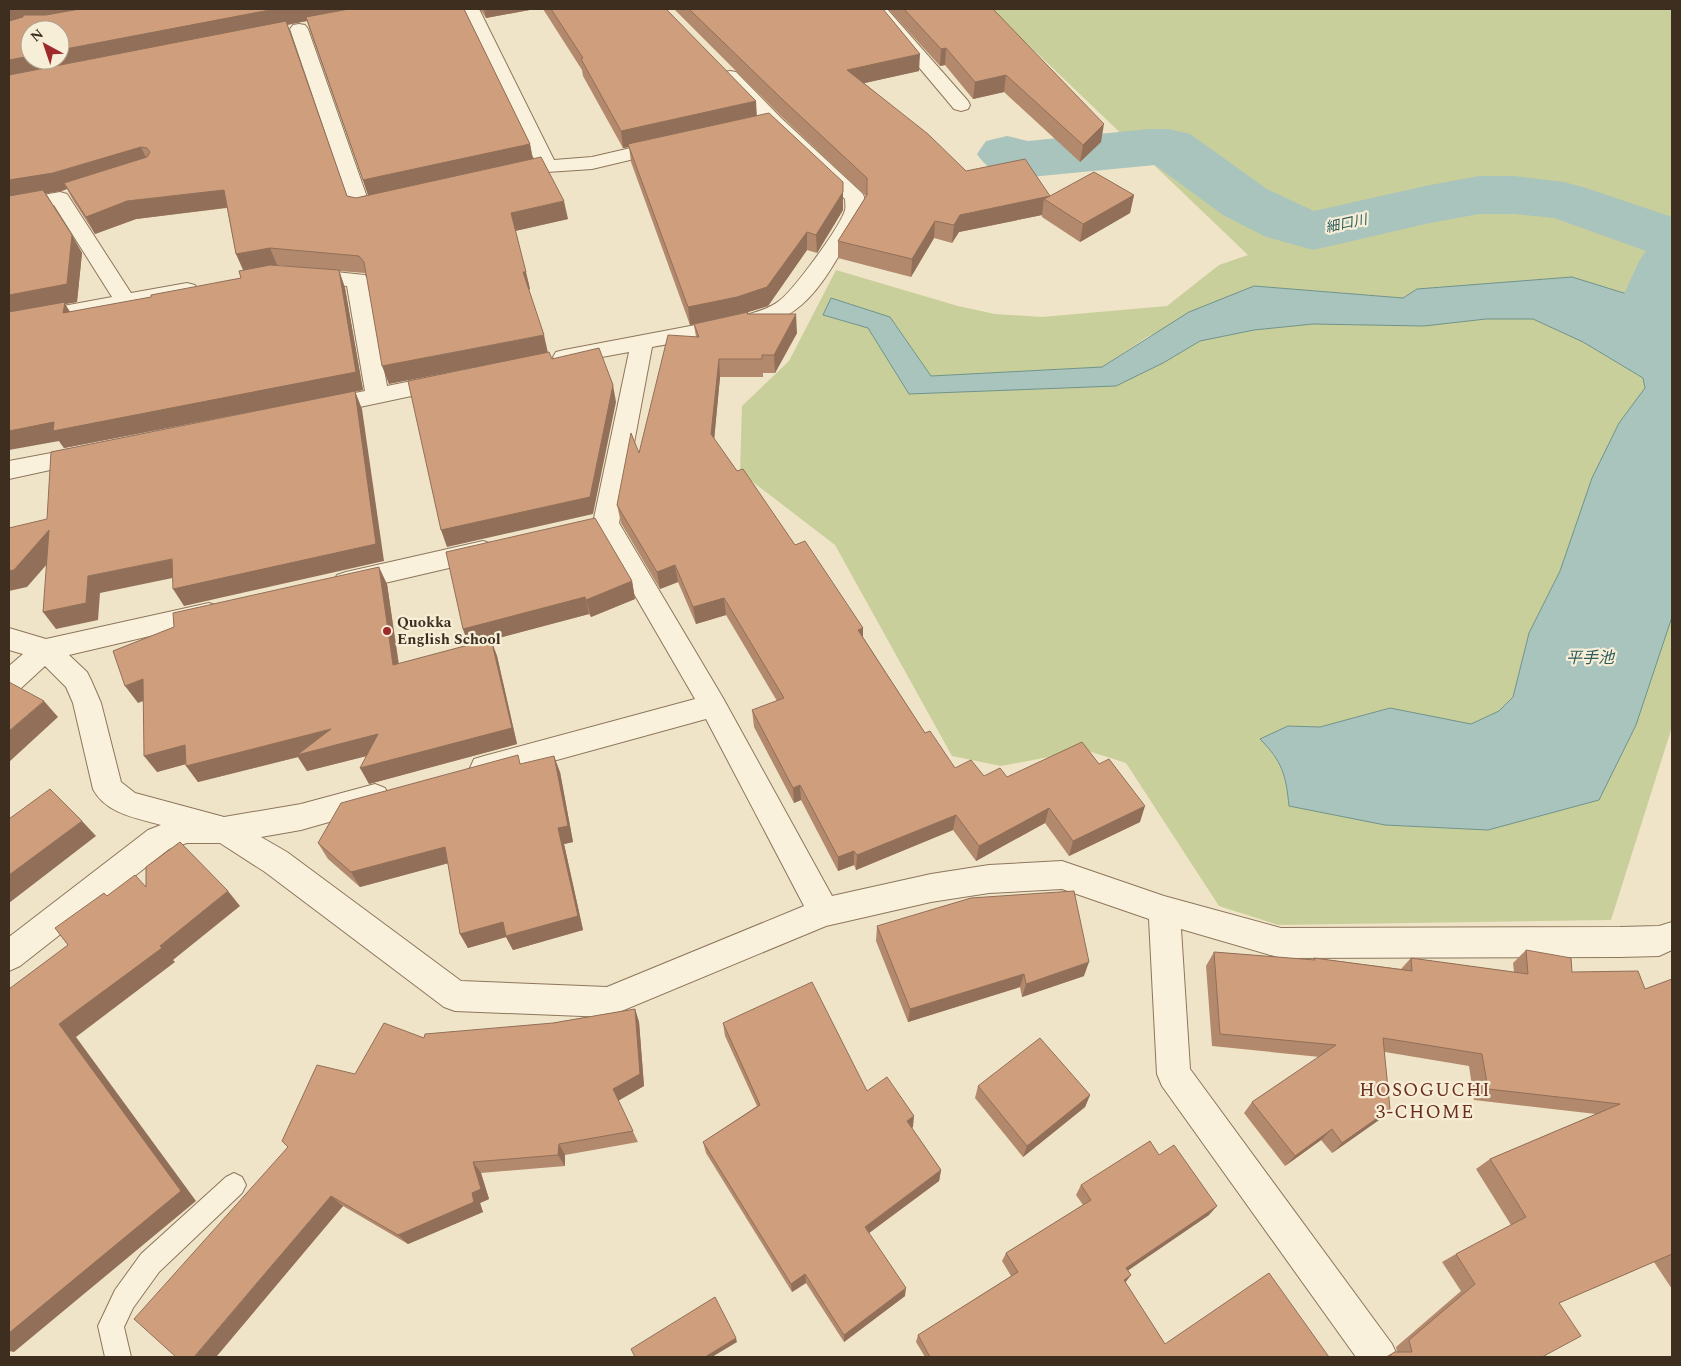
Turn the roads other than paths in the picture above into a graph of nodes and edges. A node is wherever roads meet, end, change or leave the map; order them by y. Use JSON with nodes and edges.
{"nodes":[{"id":1,"x":470,"y":9,"type":"edge"},
{"id":2,"x":878,"y":9,"type":"edge"},
{"id":3,"x":279,"y":33,"type":"edge"},
{"id":4,"x":719,"y":65,"type":"edge"},
{"id":5,"x":961,"y":105,"type":"dead end"},
{"id":6,"x":684,"y":141,"type":"edge"},
{"id":7,"x":547,"y":166,"type":"junction"},
{"id":8,"x":491,"y":179,"type":"edge"},
{"id":9,"x":408,"y":198,"type":"edge"},
{"id":10,"x":9,"y":207,"type":"edge"},
{"id":11,"x":286,"y":275,"type":"edge"},
{"id":12,"x":210,"y":286,"type":"edge"},
{"id":13,"x":125,"y":301,"type":"junction"},
{"id":14,"x":9,"y":324,"type":"edge"},
{"id":15,"x":642,"y":341,"type":"junction"},
{"id":16,"x":548,"y":361,"type":"edge"},
{"id":17,"x":462,"y":378,"type":"edge"},
{"id":18,"x":377,"y":396,"type":"junction"},
{"id":19,"x":299,"y":412,"type":"edge"},
{"id":20,"x":106,"y":450,"type":"edge"},
{"id":21,"x":9,"y":470,"type":"edge"},
{"id":22,"x":509,"y":545,"type":"edge"},
{"id":23,"x":326,"y":587,"type":"edge"},
{"id":24,"x":229,"y":608,"type":"edge"},
{"id":25,"x":9,"y":639,"type":"edge"},
{"id":26,"x":46,"y":650,"type":"junction"},
{"id":27,"x":9,"y":682,"type":"edge"},
{"id":28,"x":713,"y":706,"type":"junction"},
{"id":29,"x":464,"y":773,"type":"edge"},
{"id":30,"x":397,"y":791,"type":"edge"},
{"id":31,"x":224,"y":830,"type":"junction"},
{"id":32,"x":1164,"y":910,"type":"junction"},
{"id":33,"x":824,"y":912,"type":"junction"},
{"id":34,"x":1672,"y":936,"type":"edge"},
{"id":35,"x":9,"y":956,"type":"edge"},
{"id":36,"x":234,"y":1185,"type":"dead end"},
{"id":37,"x":118,"y":1357,"type":"edge"},
{"id":38,"x":1379,"y":1357,"type":"edge"}],
"edges":[{"from":1,"to":7,"type":"street"},
{"from":2,"to":5,"type":"street"},
{"from":3,"to":9,"type":"street"},
{"from":4,"to":15,"type":"street"},
{"from":6,"to":7,"type":"street"},
{"from":7,"to":8,"type":"street"},
{"from":10,"to":13,"type":"street"},
{"from":11,"to":18,"type":"street"},
{"from":12,"to":13,"type":"street"},
{"from":13,"to":14,"type":"street"},
{"from":15,"to":16,"type":"street"},
{"from":15,"to":28,"type":"street"},
{"from":17,"to":18,"type":"street"},
{"from":18,"to":19,"type":"street"},
{"from":20,"to":21,"type":"street"},
{"from":22,"to":23,"type":"street"},
{"from":24,"to":26,"type":"street"},
{"from":25,"to":26,"type":"street"},
{"from":26,"to":27,"type":"street"},
{"from":26,"to":31,"type":"street"},
{"from":28,"to":29,"type":"street"},
{"from":28,"to":33,"type":"street"},
{"from":30,"to":31,"type":"street"},
{"from":31,"to":33,"type":"street"},
{"from":31,"to":35,"type":"street"},
{"from":32,"to":33,"type":"street"},
{"from":32,"to":34,"type":"street"},
{"from":32,"to":38,"type":"street"},
{"from":36,"to":37,"type":"lane"}]}
